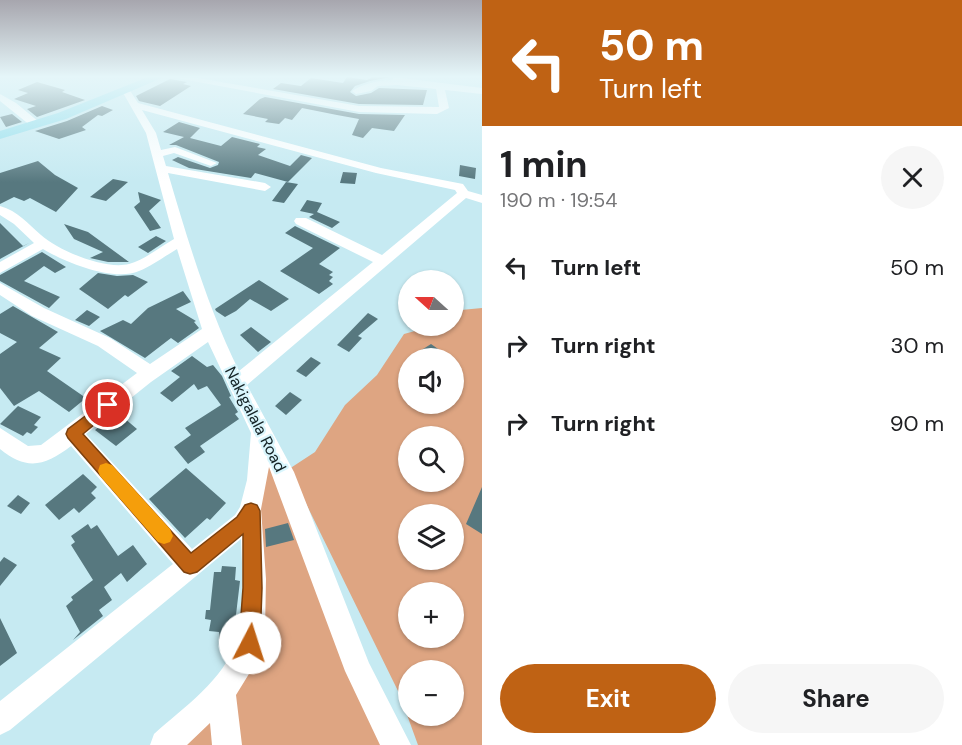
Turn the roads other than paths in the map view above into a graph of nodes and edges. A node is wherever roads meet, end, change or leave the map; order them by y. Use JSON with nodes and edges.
{"nodes":[{"id":1,"x":21,"y":112,"type":"edge"},
{"id":2,"x":79,"y":112,"type":"edge"},
{"id":3,"x":138,"y":112,"type":"edge"},
{"id":4,"x":176,"y":112,"type":"edge"},
{"id":5,"x":35,"y":124,"type":"junction"},
{"id":6,"x":0,"y":135,"type":"edge"},
{"id":7,"x":160,"y":161,"type":"junction"},
{"id":8,"x":211,"y":163,"type":"dead end"},
{"id":9,"x":264,"y":187,"type":"dead end"},
{"id":10,"x":464,"y":194,"type":"junction"},
{"id":11,"x":482,"y":199,"type":"edge"},
{"id":12,"x":0,"y":210,"type":"edge"},
{"id":13,"x":301,"y":221,"type":"dead end"},
{"id":14,"x":181,"y":241,"type":"junction"},
{"id":15,"x":43,"y":244,"type":"junction"},
{"id":16,"x":383,"y":261,"type":"junction"},
{"id":17,"x":0,"y":268,"type":"edge"},
{"id":18,"x":0,"y":288,"type":"edge"},
{"id":19,"x":211,"y":331,"type":"junction"},
{"id":20,"x":150,"y":373,"type":"junction"},
{"id":21,"x":237,"y":382,"type":"junction"},
{"id":22,"x":73,"y":434,"type":"junction"},
{"id":23,"x":261,"y":434,"type":"junction"},
{"id":24,"x":0,"y":437,"type":"edge"},
{"id":25,"x":251,"y":511,"type":"junction"},
{"id":26,"x":190,"y":565,"type":"junction"},
{"id":27,"x":221,"y":691,"type":"junction"},
{"id":28,"x":0,"y":720,"type":"edge"},
{"id":29,"x":165,"y":745,"type":"edge"},
{"id":30,"x":226,"y":745,"type":"edge"},
{"id":31,"x":396,"y":745,"type":"edge"}],
"edges":[{"from":1,"to":5,"type":"street"},
{"from":2,"to":5,"type":"main road"},
{"from":3,"to":7,"type":"street","name":"Nakigalala Road"},
{"from":4,"to":10,"type":"street"},
{"from":5,"to":6,"type":"main road"},
{"from":7,"to":8,"type":"street"},
{"from":7,"to":9,"type":"street"},
{"from":7,"to":14,"type":"street","name":"Nakigalala Road"},
{"from":10,"to":11,"type":"street"},
{"from":10,"to":16,"type":"street"},
{"from":12,"to":15,"type":"street"},
{"from":13,"to":16,"type":"street"},
{"from":14,"to":15,"type":"street"},
{"from":14,"to":19,"type":"street","name":"Nakigalala Road"},
{"from":15,"to":17,"type":"street"},
{"from":16,"to":21,"type":"street"},
{"from":18,"to":20,"type":"street"},
{"from":19,"to":20,"type":"street"},
{"from":19,"to":21,"type":"street","name":"Nakigalala Road"},
{"from":20,"to":22,"type":"street"},
{"from":21,"to":23,"type":"street","name":"Nakigalala Road"},
{"from":22,"to":24,"type":"street"},
{"from":22,"to":26,"type":"street"},
{"from":23,"to":25,"type":"street"},
{"from":23,"to":31,"type":"street","name":"Nakigalala Road"},
{"from":25,"to":26,"type":"street"},
{"from":25,"to":27,"type":"street"},
{"from":26,"to":28,"type":"street"},
{"from":27,"to":29,"type":"street"},
{"from":27,"to":30,"type":"street"}]}
